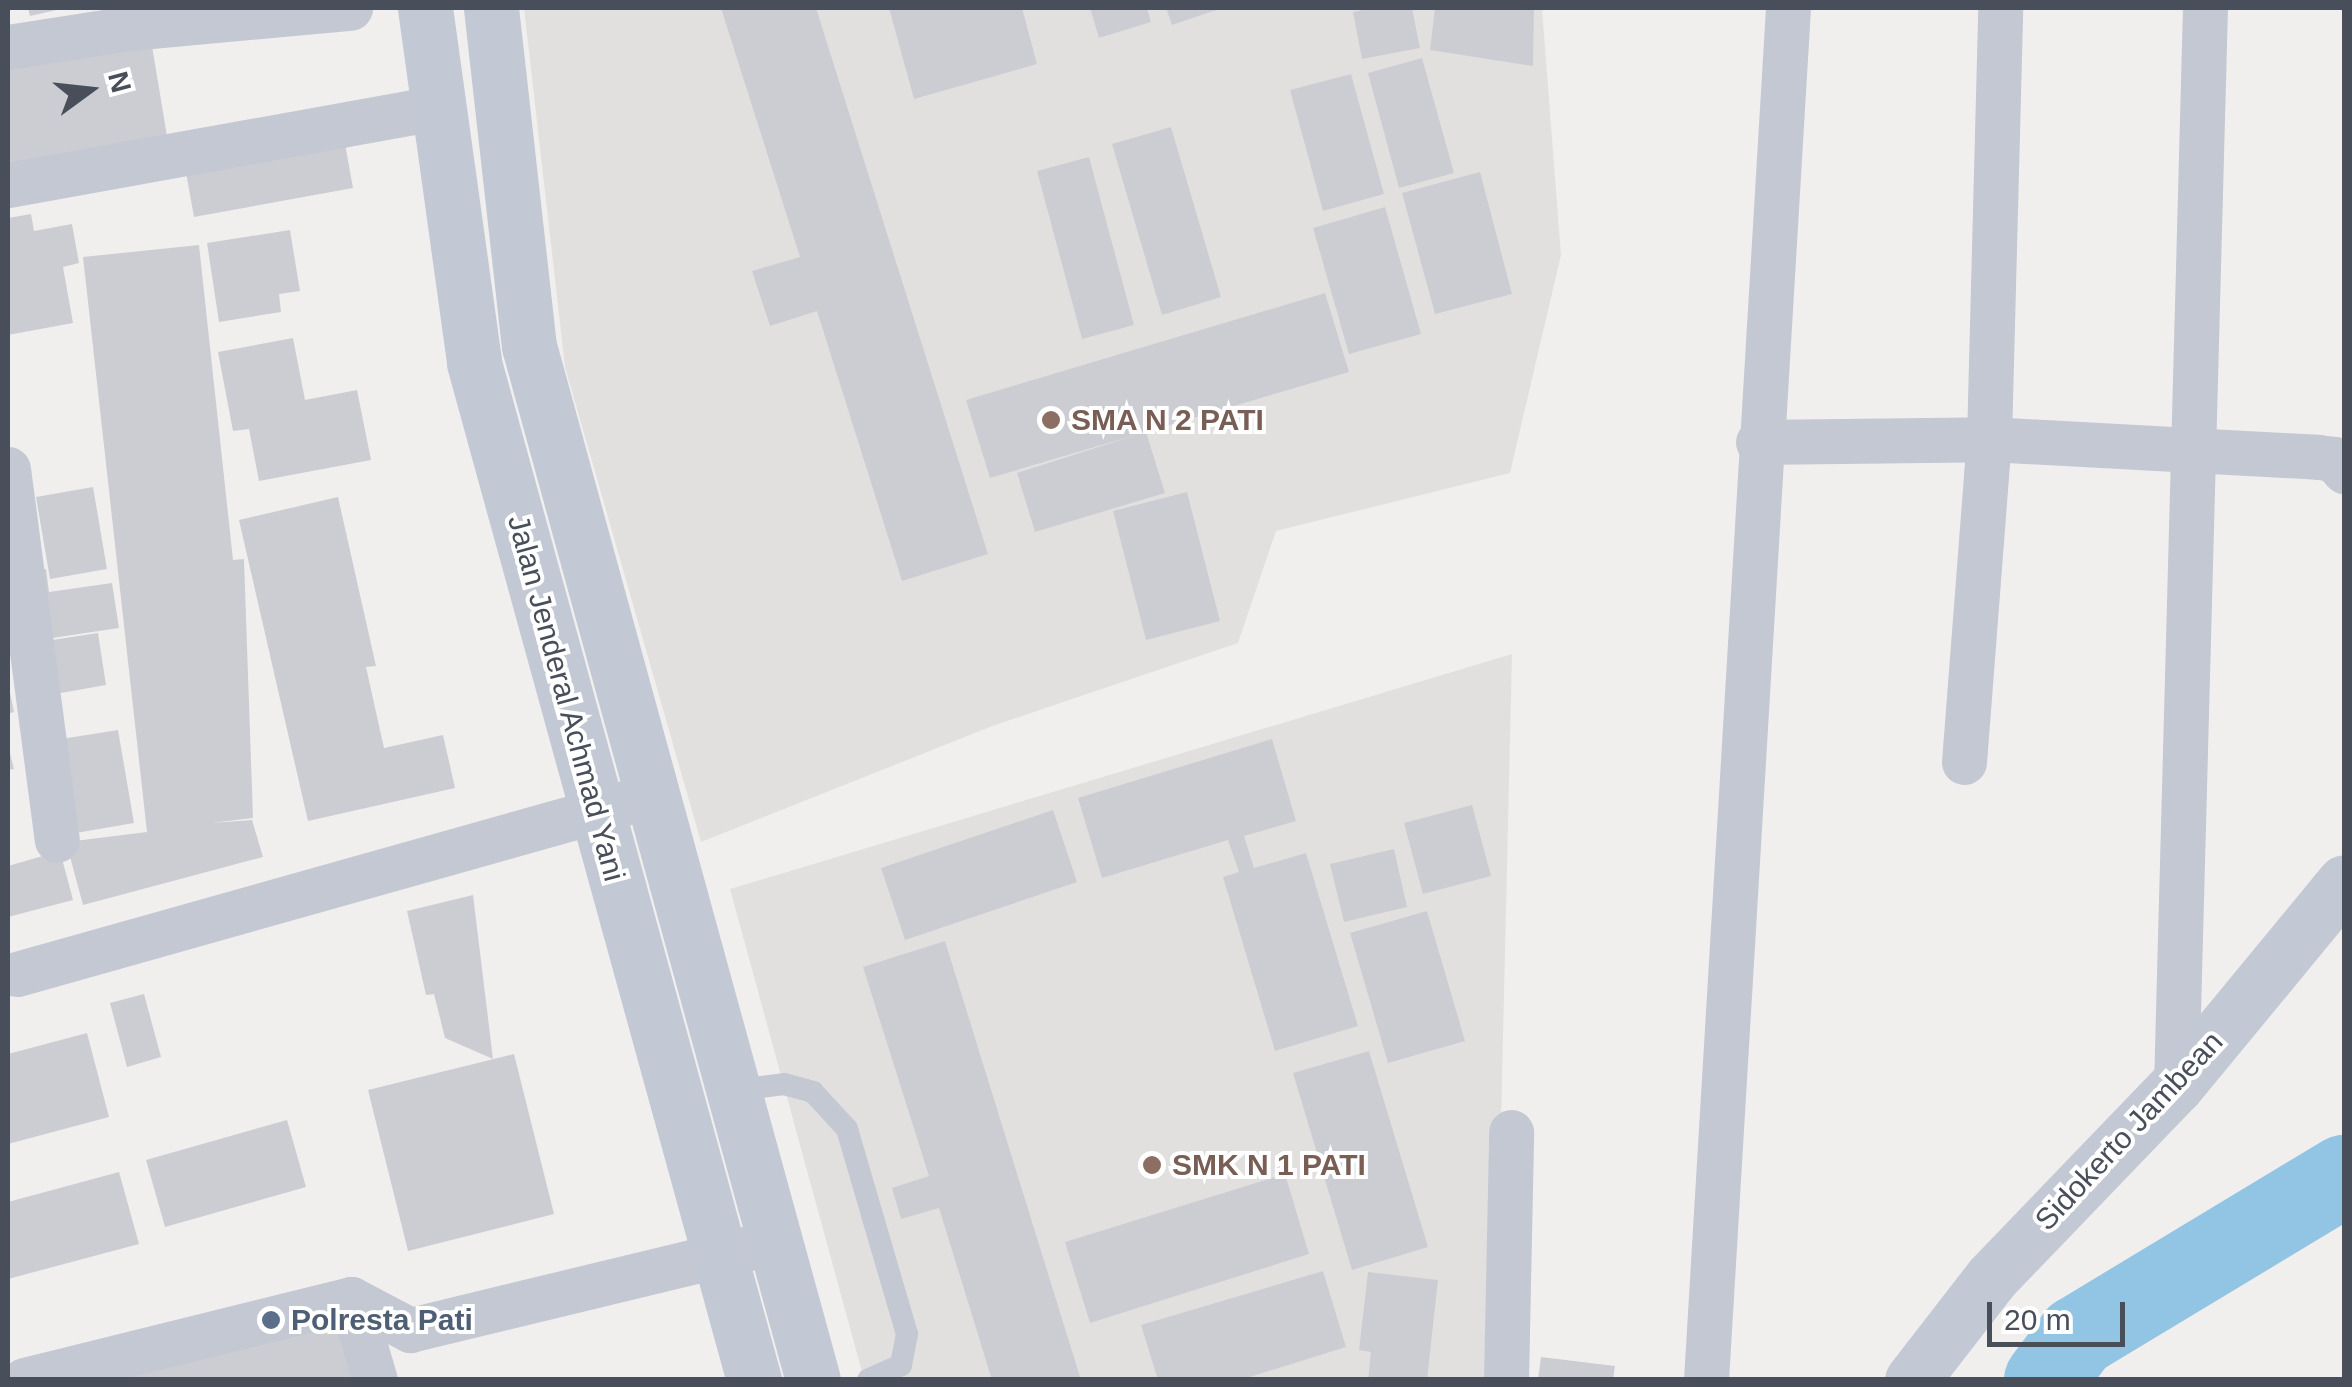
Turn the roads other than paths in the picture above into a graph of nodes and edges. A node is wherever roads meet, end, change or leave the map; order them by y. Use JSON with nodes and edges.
{"nodes":[{"id":1,"x":350,"y":8,"type":"edge"},
{"id":2,"x":425,"y":8,"type":"edge"},
{"id":3,"x":492,"y":8,"type":"edge"},
{"id":4,"x":1788,"y":8,"type":"edge"},
{"id":5,"x":2000,"y":8,"type":"edge"},
{"id":6,"x":2204,"y":8,"type":"edge"},
{"id":7,"x":128,"y":18,"type":"edge"},
{"id":8,"x":8,"y":48,"type":"edge"},
{"id":9,"x":436,"y":108,"type":"junction"},
{"id":10,"x":8,"y":185,"type":"edge"},
{"id":11,"x":529,"y":346,"type":"junction"},
{"id":12,"x":474,"y":363,"type":"junction"},
{"id":13,"x":1989,"y":439,"type":"junction"},
{"id":14,"x":1758,"y":442,"type":"junction"},
{"id":15,"x":2190,"y":450,"type":"junction"},
{"id":16,"x":8,"y":469,"type":"edge"},
{"id":17,"x":2344,"y":471,"type":"edge"},
{"id":18,"x":1964,"y":762,"type":"dead end"},
{"id":19,"x":653,"y":795,"type":"junction"},
{"id":20,"x":596,"y":809,"type":"junction"},
{"id":21,"x":57,"y":840,"type":"dead end"},
{"id":22,"x":2344,"y":882,"type":"edge"},
{"id":23,"x":17,"y":974,"type":"dead end"},
{"id":24,"x":2176,"y":1086,"type":"junction"},
{"id":25,"x":732,"y":1091,"type":"junction"},
{"id":26,"x":1511,"y":1132,"type":"dead end"},
{"id":27,"x":775,"y":1242,"type":"junction"},
{"id":28,"x":720,"y":1255,"type":"junction"},
{"id":29,"x":351,"y":1299,"type":"junction"},
{"id":30,"x":24,"y":1380,"type":"edge"},
{"id":31,"x":374,"y":1380,"type":"edge"},
{"id":32,"x":754,"y":1380,"type":"edge"},
{"id":33,"x":813,"y":1380,"type":"edge"},
{"id":34,"x":868,"y":1380,"type":"edge"},
{"id":35,"x":1506,"y":1380,"type":"edge"},
{"id":36,"x":1706,"y":1380,"type":"edge"},
{"id":37,"x":1912,"y":1380,"type":"edge"}],
"edges":[{"from":1,"to":7,"type":"street"},
{"from":2,"to":9,"type":"main road","name":"Jalan Jenderal Achmad Yani"},
{"from":3,"to":11,"type":"main road","name":"Jalan Jenderal Achmad Yani"},
{"from":4,"to":14,"type":"street"},
{"from":5,"to":13,"type":"street"},
{"from":6,"to":15,"type":"street"},
{"from":7,"to":8,"type":"street"},
{"from":9,"to":10,"type":"street"},
{"from":9,"to":12,"type":"main road","name":"Jalan Jenderal Achmad Yani"},
{"from":11,"to":12,"type":"main road"},
{"from":11,"to":19,"type":"main road","name":"Jalan Jenderal Achmad Yani"},
{"from":12,"to":20,"type":"main road","name":"Jalan Jenderal Achmad Yani"},
{"from":13,"to":14,"type":"street"},
{"from":13,"to":15,"type":"street"},
{"from":13,"to":18,"type":"street"},
{"from":14,"to":36,"type":"street"},
{"from":15,"to":17,"type":"street"},
{"from":15,"to":24,"type":"street"},
{"from":16,"to":21,"type":"street"},
{"from":19,"to":20,"type":"street"},
{"from":19,"to":25,"type":"main road","name":"Jalan Jenderal Achmad Yani"},
{"from":20,"to":23,"type":"street"},
{"from":20,"to":28,"type":"main road","name":"Jalan Jenderal Achmad Yani"},
{"from":22,"to":24,"type":"main road","name":"Sidokerto Jambean"},
{"from":24,"to":37,"type":"main road","name":"Sidokerto Jambean"},
{"from":25,"to":27,"type":"main road","name":"Jalan Jenderal Achmad Yani"},
{"from":25,"to":34,"type":"lane"},
{"from":26,"to":35,"type":"street"},
{"from":27,"to":28,"type":"street"},
{"from":27,"to":33,"type":"main road","name":"Jalan Jenderal Achmad Yani"},
{"from":28,"to":29,"type":"street"},
{"from":28,"to":32,"type":"main road","name":"Jalan Jenderal Achmad Yani"},
{"from":29,"to":30,"type":"street"},
{"from":29,"to":31,"type":"street"}]}
